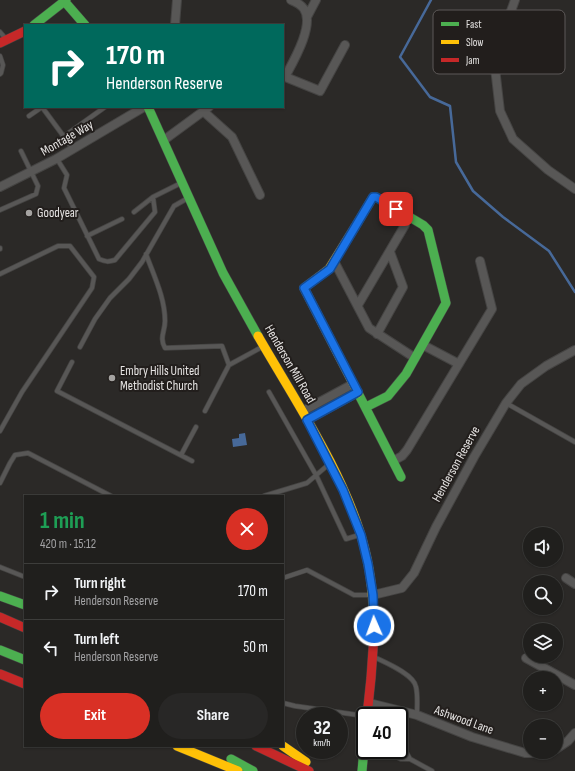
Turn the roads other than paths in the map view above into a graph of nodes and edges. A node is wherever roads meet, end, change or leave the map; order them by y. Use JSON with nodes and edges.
{"nodes":[{"id":1,"x":177,"y":0,"type":"edge"},
{"id":2,"x":291,"y":0,"type":"edge"},
{"id":3,"x":316,"y":0,"type":"edge"},
{"id":4,"x":515,"y":0,"type":"edge"},
{"id":5,"x":66,"y":1,"type":"edge"},
{"id":6,"x":511,"y":10,"type":"edge"},
{"id":7,"x":306,"y":17,"type":"junction"},
{"id":8,"x":35,"y":24,"type":"edge"},
{"id":9,"x":84,"y":24,"type":"edge"},
{"id":10,"x":175,"y":24,"type":"edge"},
{"id":11,"x":0,"y":32,"type":"edge"},
{"id":12,"x":24,"y":32,"type":"edge"},
{"id":13,"x":4,"y":42,"type":"edge"},
{"id":14,"x":345,"y":45,"type":"dead end"},
{"id":15,"x":0,"y":56,"type":"edge"},
{"id":16,"x":0,"y":74,"type":"edge"},
{"id":17,"x":496,"y":74,"type":"edge"},
{"id":18,"x":284,"y":76,"type":"edge"},
{"id":19,"x":41,"y":108,"type":"edge"},
{"id":20,"x":43,"y":108,"type":"edge"},
{"id":21,"x":104,"y":108,"type":"edge"},
{"id":22,"x":142,"y":108,"type":"edge"},
{"id":23,"x":148,"y":108,"type":"edge"},
{"id":24,"x":206,"y":109,"type":"edge"},
{"id":25,"x":29,"y":116,"type":"dead end"},
{"id":26,"x":64,"y":137,"type":"junction"},
{"id":27,"x":164,"y":140,"type":"junction"},
{"id":28,"x":73,"y":149,"type":"junction"},
{"id":29,"x":21,"y":151,"type":"dead end"},
{"id":30,"x":56,"y":159,"type":"junction"},
{"id":31,"x":32,"y":171,"type":"junction"},
{"id":32,"x":182,"y":183,"type":"junction"},
{"id":33,"x":0,"y":187,"type":"edge"},
{"id":34,"x":575,"y":188,"type":"edge"},
{"id":35,"x":260,"y":196,"type":"dead end"},
{"id":36,"x":153,"y":197,"type":"junction"},
{"id":37,"x":188,"y":198,"type":"junction"},
{"id":38,"x":0,"y":210,"type":"edge"},
{"id":39,"x":134,"y":212,"type":"dead end"},
{"id":40,"x":122,"y":219,"type":"dead end"},
{"id":41,"x":405,"y":225,"type":"dead end"},
{"id":42,"x":87,"y":236,"type":"junction"},
{"id":43,"x":390,"y":252,"type":"junction"},
{"id":44,"x":146,"y":254,"type":"junction"},
{"id":45,"x":334,"y":261,"type":"junction"},
{"id":46,"x":480,"y":261,"type":"dead end"},
{"id":47,"x":0,"y":274,"type":"edge"},
{"id":48,"x":358,"y":305,"type":"junction"},
{"id":49,"x":377,"y":334,"type":"junction"},
{"id":50,"x":264,"y":345,"type":"junction"},
{"id":51,"x":423,"y":345,"type":"junction"},
{"id":52,"x":80,"y":347,"type":"dead end"},
{"id":53,"x":575,"y":350,"type":"edge"},
{"id":54,"x":415,"y":358,"type":"junction"},
{"id":55,"x":72,"y":362,"type":"dead end"},
{"id":56,"x":459,"y":364,"type":"junction"},
{"id":57,"x":229,"y":365,"type":"junction"},
{"id":58,"x":355,"y":388,"type":"junction"},
{"id":59,"x":269,"y":392,"type":"dead end"},
{"id":60,"x":324,"y":400,"type":"junction"},
{"id":61,"x":506,"y":403,"type":"junction"},
{"id":62,"x":366,"y":407,"type":"junction"},
{"id":63,"x":328,"y":409,"type":"junction"},
{"id":64,"x":205,"y":411,"type":"dead end"},
{"id":65,"x":303,"y":411,"type":"junction"},
{"id":66,"x":307,"y":420,"type":"junction"},
{"id":67,"x":196,"y":427,"type":"dead end"},
{"id":68,"x":0,"y":431,"type":"edge"},
{"id":69,"x":575,"y":442,"type":"edge"},
{"id":70,"x":181,"y":455,"type":"junction"},
{"id":71,"x":192,"y":461,"type":"dead end"},
{"id":72,"x":393,"y":461,"type":"junction"},
{"id":73,"x":330,"y":463,"type":"junction"},
{"id":74,"x":316,"y":475,"type":"junction"},
{"id":75,"x":401,"y":477,"type":"dead end"},
{"id":76,"x":0,"y":483,"type":"edge"},
{"id":77,"x":109,"y":495,"type":"edge"},
{"id":78,"x":267,"y":495,"type":"edge"},
{"id":79,"x":361,"y":535,"type":"junction"},
{"id":80,"x":0,"y":567,"type":"edge"},
{"id":81,"x":24,"y":577,"type":"edge"},
{"id":82,"x":284,"y":578,"type":"edge"},
{"id":83,"x":566,"y":578,"type":"dead end"},
{"id":84,"x":575,"y":584,"type":"edge"},
{"id":85,"x":373,"y":595,"type":"junction"},
{"id":86,"x":0,"y":596,"type":"edge"},
{"id":87,"x":24,"y":605,"type":"edge"},
{"id":88,"x":0,"y":618,"type":"edge"},
{"id":89,"x":0,"y":626,"type":"edge"},
{"id":90,"x":24,"y":628,"type":"edge"},
{"id":91,"x":24,"y":636,"type":"edge"},
{"id":92,"x":0,"y":650,"type":"edge"},
{"id":93,"x":373,"y":656,"type":"junction"},
{"id":94,"x":24,"y":660,"type":"edge"},
{"id":95,"x":535,"y":663,"type":"edge"},
{"id":96,"x":0,"y":674,"type":"edge"},
{"id":97,"x":24,"y":684,"type":"edge"},
{"id":98,"x":575,"y":685,"type":"edge"},
{"id":99,"x":284,"y":703,"type":"edge"},
{"id":100,"x":369,"y":703,"type":"junction"},
{"id":101,"x":368,"y":707,"type":"edge"},
{"id":102,"x":356,"y":715,"type":"edge"},
{"id":103,"x":417,"y":715,"type":"junction"},
{"id":104,"x":575,"y":734,"type":"edge"},
{"id":105,"x":563,"y":745,"type":"edge"},
{"id":106,"x":179,"y":747,"type":"edge"},
{"id":107,"x":258,"y":747,"type":"edge"},
{"id":108,"x":284,"y":747,"type":"edge"},
{"id":109,"x":523,"y":752,"type":"edge"},
{"id":110,"x":219,"y":753,"type":"dead end"},
{"id":111,"x":408,"y":755,"type":"edge"},
{"id":112,"x":363,"y":759,"type":"edge"},
{"id":113,"x":410,"y":759,"type":"joint"},
{"id":114,"x":238,"y":771,"type":"edge"},
{"id":115,"x":253,"y":771,"type":"edge"},
{"id":116,"x":309,"y":771,"type":"edge"},
{"id":117,"x":318,"y":771,"type":"edge"},
{"id":118,"x":362,"y":771,"type":"edge"},
{"id":119,"x":432,"y":771,"type":"edge"}],
"edges":[{"from":1,"to":10,"type":"street"},
{"from":2,"to":7,"type":"street"},
{"from":3,"to":7,"type":"street"},
{"from":4,"to":6,"type":"street"},
{"from":5,"to":8,"type":"main road"},
{"from":5,"to":9,"type":"main road"},
{"from":7,"to":18,"type":"street"},
{"from":11,"to":13,"type":"lane"},
{"from":12,"to":13,"type":"main road"},
{"from":14,"to":18,"type":"street"},
{"from":15,"to":16,"type":"lane"},
{"from":17,"to":34,"type":"street"},
{"from":19,"to":25,"type":"lane"},
{"from":20,"to":26,"type":"lane"},
{"from":21,"to":26,"type":"lane"},
{"from":22,"to":28,"type":"street","name":"Montage Way"},
{"from":23,"to":27,"type":"main road","name":"Henderson Mill Road"},
{"from":24,"to":27,"type":"street"},
{"from":24,"to":35,"type":"street"},
{"from":26,"to":28,"type":"lane"},
{"from":27,"to":32,"type":"main road","name":"Henderson Mill Road"},
{"from":28,"to":30,"type":"street","name":"Montage Way"},
{"from":29,"to":31,"type":"lane"},
{"from":30,"to":31,"type":"street","name":"Montage Way"},
{"from":30,"to":42,"type":"lane"},
{"from":31,"to":33,"type":"street","name":"Montage Way"},
{"from":31,"to":38,"type":"lane"},
{"from":32,"to":36,"type":"lane"},
{"from":32,"to":37,"type":"main road","name":"Henderson Mill Road"},
{"from":36,"to":39,"type":"lane"},
{"from":36,"to":42,"type":"lane"},
{"from":37,"to":44,"type":"lane"},
{"from":37,"to":50,"type":"main road","name":"Henderson Mill Road"},
{"from":40,"to":42,"type":"lane"},
{"from":41,"to":43,"type":"street"},
{"from":43,"to":48,"type":"street"},
{"from":43,"to":49,"type":"street"},
{"from":44,"to":52,"type":"lane"},
{"from":44,"to":57,"type":"lane"},
{"from":45,"to":48,"type":"street"},
{"from":45,"to":51,"type":"main road"},
{"from":45,"to":58,"type":"main road"},
{"from":46,"to":56,"type":"street"},
{"from":47,"to":68,"type":"lane"},
{"from":48,"to":49,"type":"street"},
{"from":49,"to":54,"type":"street"},
{"from":50,"to":57,"type":"lane"},
{"from":50,"to":65,"type":"main road","name":"Henderson Mill Road"},
{"from":51,"to":54,"type":"main road"},
{"from":51,"to":56,"type":"street"},
{"from":53,"to":61,"type":"street","name":"Henderson Reserve"},
{"from":54,"to":62,"type":"main road"},
{"from":55,"to":70,"type":"lane"},
{"from":56,"to":72,"type":"street"},
{"from":57,"to":64,"type":"lane"},
{"from":58,"to":60,"type":"street"},
{"from":58,"to":62,"type":"main road"},
{"from":58,"to":63,"type":"street"},
{"from":59,"to":74,"type":"lane"},
{"from":60,"to":63,"type":"street"},
{"from":60,"to":65,"type":"street"},
{"from":61,"to":69,"type":"lane"},
{"from":61,"to":85,"type":"street","name":"Henderson Reserve"},
{"from":62,"to":72,"type":"main road"},
{"from":63,"to":66,"type":"street"},
{"from":65,"to":66,"type":"main road","name":"Henderson Mill Road"},
{"from":66,"to":73,"type":"main road","name":"Henderson Mill Road"},
{"from":67,"to":70,"type":"lane"},
{"from":70,"to":71,"type":"lane"},
{"from":72,"to":75,"type":"main road"},
{"from":73,"to":74,"type":"lane"},
{"from":73,"to":79,"type":"main road","name":"Henderson Mill Road"},
{"from":74,"to":78,"type":"lane"},
{"from":74,"to":79,"type":"lane"},
{"from":76,"to":77,"type":"lane"},
{"from":79,"to":85,"type":"main road","name":"Henderson Mill Road"},
{"from":80,"to":81,"type":"lane"},
{"from":82,"to":85,"type":"lane"},
{"from":83,"to":84,"type":"street"},
{"from":85,"to":93,"type":"main road","name":"Henderson Mill Road"},
{"from":86,"to":87,"type":"main road"},
{"from":88,"to":90,"type":"main road"},
{"from":89,"to":91,"type":"main road"},
{"from":92,"to":94,"type":"main road"},
{"from":93,"to":100,"type":"main road","name":"Henderson Mill Road"},
{"from":93,"to":103,"type":"lane"},
{"from":95,"to":98,"type":"street"},
{"from":96,"to":97,"type":"main road"},
{"from":99,"to":102,"type":"lane"},
{"from":100,"to":101,"type":"main road","name":"Henderson Mill Road"},
{"from":100,"to":103,"type":"street","name":"Ashwood Lane"},
{"from":103,"to":109,"type":"street","name":"Ashwood Lane"},
{"from":104,"to":105,"type":"street"},
{"from":106,"to":114,"type":"main road"},
{"from":107,"to":116,"type":"main road"},
{"from":108,"to":117,"type":"main road"},
{"from":110,"to":115,"type":"main road"},
{"from":111,"to":113,"type":"lane"},
{"from":112,"to":118,"type":"main road"},
{"from":113,"to":119,"type":"lane"}]}
